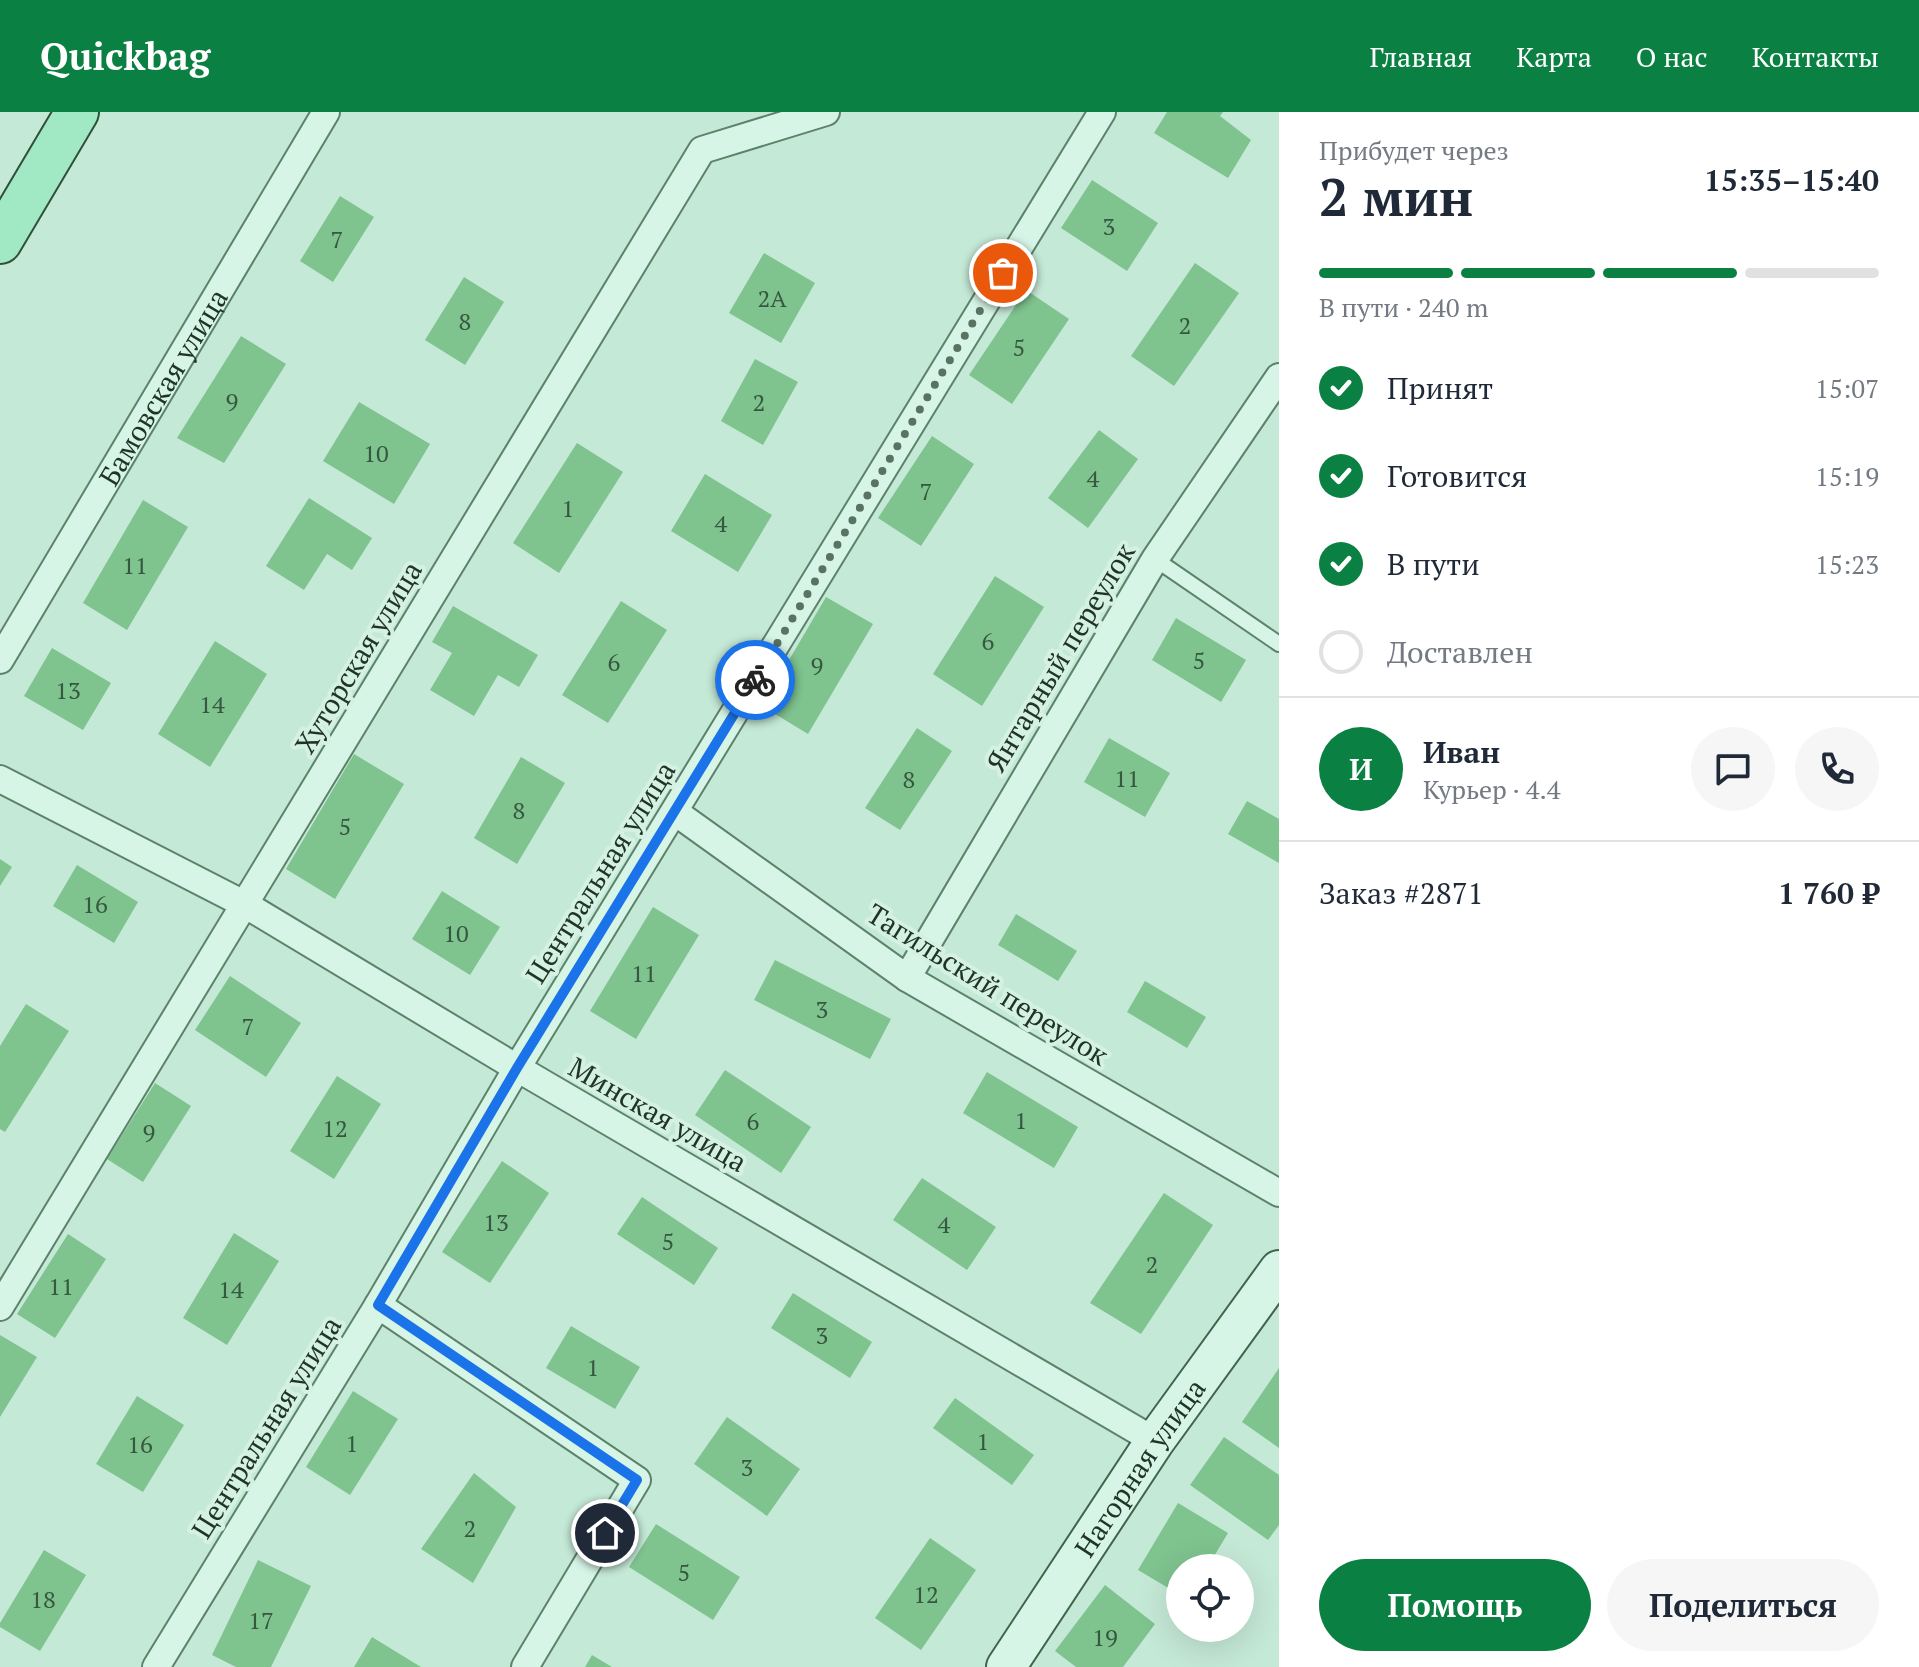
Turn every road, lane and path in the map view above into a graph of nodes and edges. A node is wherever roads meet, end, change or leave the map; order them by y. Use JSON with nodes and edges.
{"nodes":[{"id":1,"x":77,"y":112,"type":"edge"},
{"id":2,"x":326,"y":112,"type":"edge"},
{"id":3,"x":826,"y":112,"type":"edge"},
{"id":4,"x":1102,"y":112,"type":"edge"},
{"id":5,"x":0,"y":242,"type":"edge"},
{"id":6,"x":1279,"y":377,"type":"edge"},
{"id":7,"x":1155,"y":559,"type":"junction"},
{"id":8,"x":1279,"y":644,"type":"edge"},
{"id":9,"x":0,"y":660,"type":"edge"},
{"id":10,"x":0,"y":779,"type":"edge"},
{"id":11,"x":675,"y":812,"type":"junction"},
{"id":12,"x":246,"y":905,"type":"junction"},
{"id":13,"x":907,"y":978,"type":"junction"},
{"id":14,"x":517,"y":1068,"type":"junction"},
{"id":15,"x":1279,"y":1193,"type":"edge"},
{"id":16,"x":1279,"y":1270,"type":"edge"},
{"id":17,"x":378,"y":1305,"type":"junction"},
{"id":18,"x":0,"y":1307,"type":"edge"},
{"id":19,"x":1155,"y":1441,"type":"junction"},
{"id":20,"x":156,"y":1667,"type":"edge"},
{"id":21,"x":525,"y":1667,"type":"edge"},
{"id":22,"x":1006,"y":1667,"type":"edge"}],
"edges":[{"from":1,"to":5,"type":"main road"},
{"from":2,"to":9,"type":"street","name":"Бамовская улица"},
{"from":3,"to":12,"type":"street","name":"Хуторская улица"},
{"from":4,"to":11,"type":"street","name":"Центральная улица"},
{"from":6,"to":7,"type":"street","name":"Янтарный переулок"},
{"from":7,"to":8,"type":"lane"},
{"from":7,"to":13,"type":"street","name":"Янтарный переулок"},
{"from":10,"to":12,"type":"street","name":"Минская улица"},
{"from":11,"to":13,"type":"street","name":"Тагильский переулок"},
{"from":11,"to":14,"type":"street","name":"Центральная улица"},
{"from":12,"to":14,"type":"street","name":"Минская улица"},
{"from":12,"to":18,"type":"street","name":"Хуторская улица"},
{"from":13,"to":15,"type":"street","name":"Тагильский переулок"},
{"from":14,"to":17,"type":"street","name":"Центральная улица"},
{"from":14,"to":19,"type":"street","name":"Минская улица"},
{"from":16,"to":19,"type":"street","name":"Нагорная улица"},
{"from":17,"to":20,"type":"street","name":"Центральная улица"},
{"from":17,"to":21,"type":"street"},
{"from":19,"to":22,"type":"street","name":"Нагорная улица"}]}
